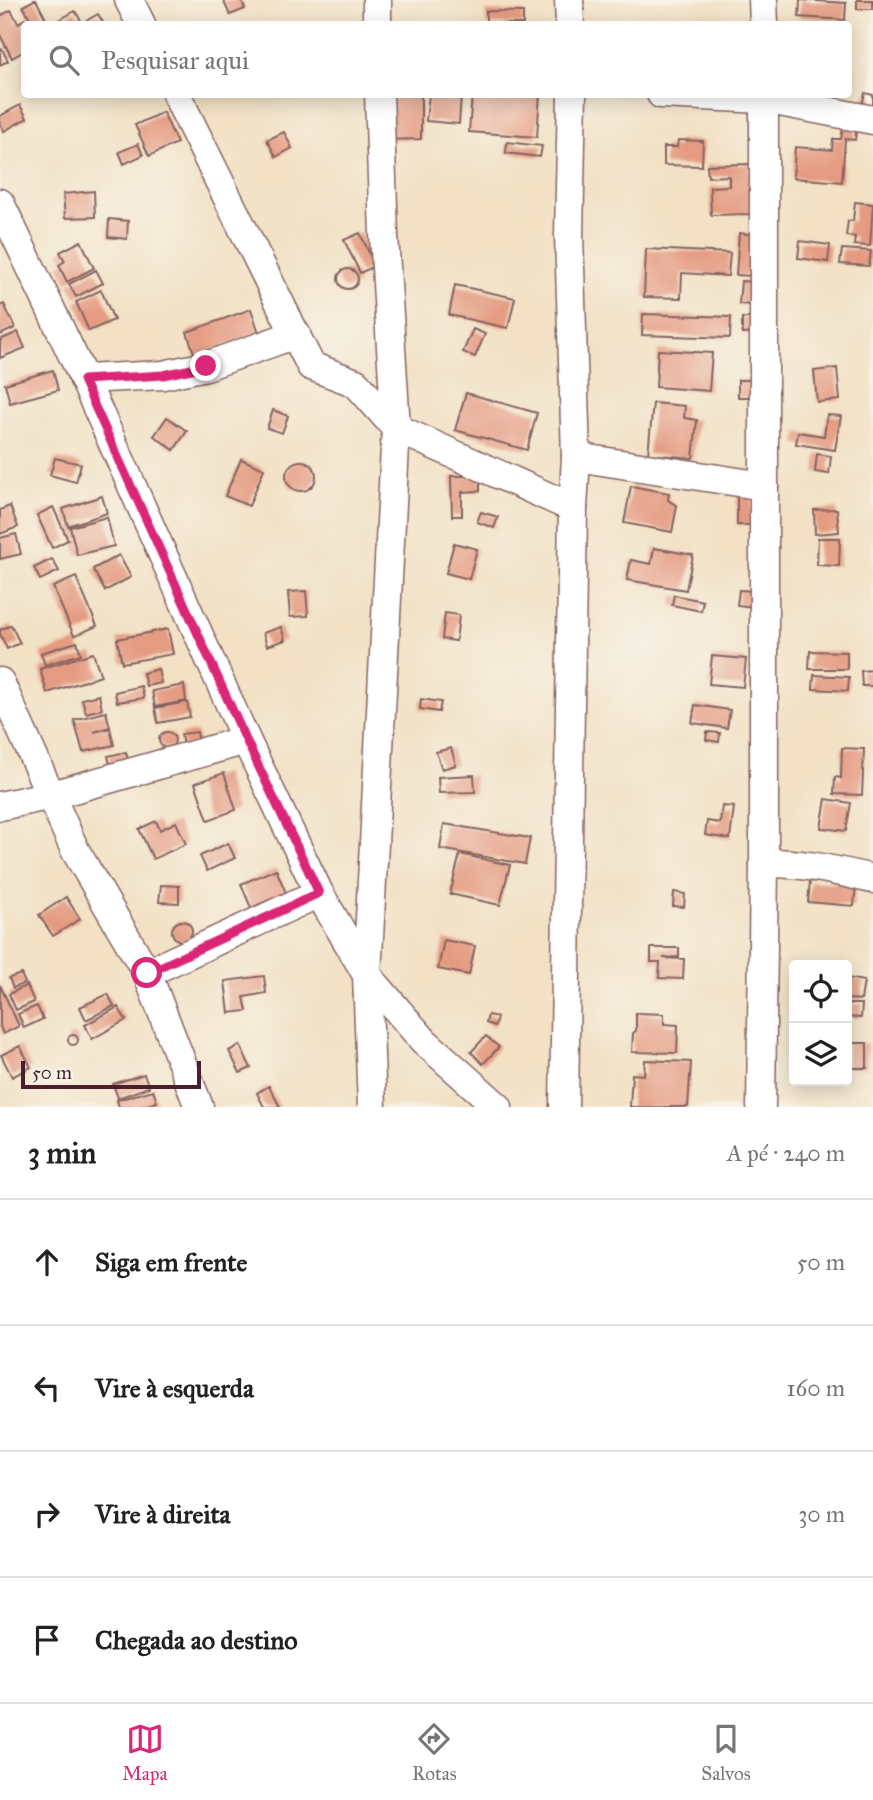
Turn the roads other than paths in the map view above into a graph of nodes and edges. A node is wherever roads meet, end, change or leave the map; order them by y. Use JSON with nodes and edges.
{"nodes":[{"id":1,"x":129,"y":0,"type":"edge"},
{"id":2,"x":377,"y":0,"type":"edge"},
{"id":3,"x":569,"y":0,"type":"edge"},
{"id":4,"x":763,"y":0,"type":"edge"},
{"id":5,"x":140,"y":21,"type":"edge"},
{"id":6,"x":377,"y":21,"type":"edge"},
{"id":7,"x":570,"y":21,"type":"edge"},
{"id":8,"x":764,"y":21,"type":"edge"},
{"id":9,"x":178,"y":98,"type":"edge"},
{"id":10,"x":379,"y":98,"type":"edge"},
{"id":11,"x":572,"y":98,"type":"edge"},
{"id":12,"x":764,"y":98,"type":"edge"},
{"id":13,"x":769,"y":98,"type":"edge"},
{"id":14,"x":873,"y":120,"type":"edge"},
{"id":15,"x":0,"y":203,"type":"edge"},
{"id":16,"x":296,"y":334,"type":"junction"},
{"id":17,"x":83,"y":380,"type":"junction"},
{"id":18,"x":396,"y":428,"type":"junction"},
{"id":19,"x":576,"y":457,"type":"junction"},
{"id":20,"x":764,"y":486,"type":"junction"},
{"id":21,"x":573,"y":508,"type":"junction"},
{"id":22,"x":0,"y":682,"type":"edge"},
{"id":23,"x":246,"y":740,"type":"junction"},
{"id":24,"x":52,"y":795,"type":"junction"},
{"id":25,"x":0,"y":806,"type":"edge"},
{"id":26,"x":764,"y":863,"type":"junction"},
{"id":27,"x":873,"y":879,"type":"edge"},
{"id":28,"x":319,"y":893,"type":"junction"},
{"id":29,"x":147,"y":973,"type":"junction"},
{"id":30,"x":368,"y":975,"type":"junction"},
{"id":31,"x":198,"y":1107,"type":"edge"},
{"id":32,"x":372,"y":1107,"type":"edge"},
{"id":33,"x":498,"y":1107,"type":"edge"},
{"id":34,"x":564,"y":1107,"type":"edge"},
{"id":35,"x":761,"y":1107,"type":"edge"}],
"edges":[{"from":1,"to":5,"type":"street"},
{"from":2,"to":6,"type":"street"},
{"from":3,"to":7,"type":"street"},
{"from":4,"to":8,"type":"street"},
{"from":9,"to":16,"type":"street"},
{"from":10,"to":18,"type":"street"},
{"from":11,"to":19,"type":"street"},
{"from":12,"to":20,"type":"street"},
{"from":13,"to":14,"type":"street"},
{"from":15,"to":17,"type":"street"},
{"from":16,"to":17,"type":"street"},
{"from":16,"to":18,"type":"street"},
{"from":17,"to":23,"type":"street"},
{"from":18,"to":21,"type":"street"},
{"from":18,"to":30,"type":"street"},
{"from":19,"to":20,"type":"street"},
{"from":19,"to":21,"type":"street"},
{"from":20,"to":26,"type":"street"},
{"from":21,"to":34,"type":"street"},
{"from":22,"to":24,"type":"street"},
{"from":23,"to":24,"type":"street"},
{"from":23,"to":28,"type":"street"},
{"from":24,"to":25,"type":"street"},
{"from":24,"to":29,"type":"street"},
{"from":26,"to":27,"type":"street"},
{"from":26,"to":35,"type":"street"},
{"from":28,"to":29,"type":"street"},
{"from":28,"to":30,"type":"street"},
{"from":29,"to":31,"type":"street"},
{"from":30,"to":32,"type":"street"},
{"from":30,"to":33,"type":"street"}]}
